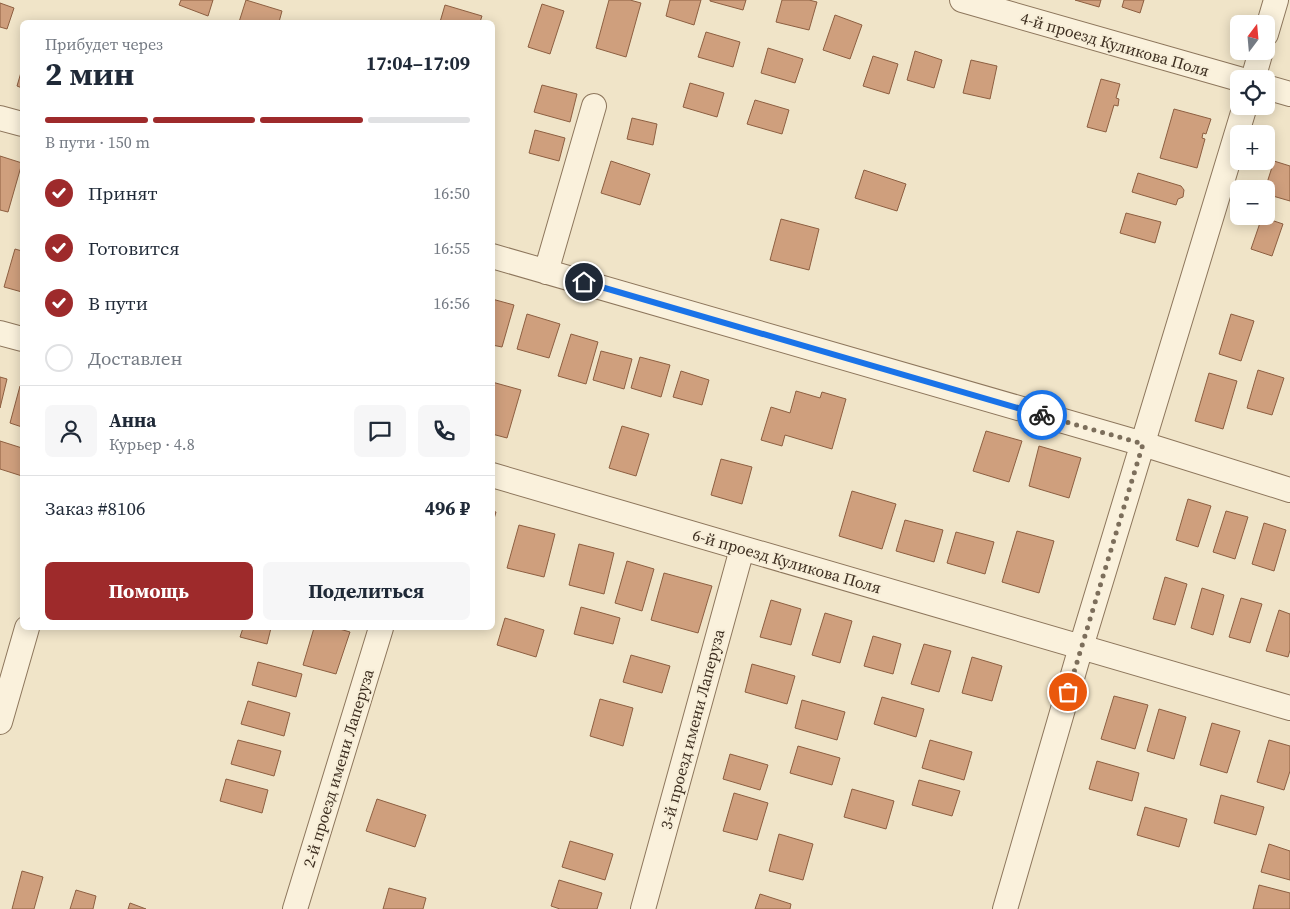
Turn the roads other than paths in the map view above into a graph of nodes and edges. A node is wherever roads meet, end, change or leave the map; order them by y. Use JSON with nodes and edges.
{"nodes":[{"id":1,"x":962,"y":0,"type":"edge"},
{"id":2,"x":1276,"y":0,"type":"edge"},
{"id":3,"x":1272,"y":15,"type":"edge"},
{"id":4,"x":1230,"y":77,"type":"edge"},
{"id":5,"x":1275,"y":90,"type":"edge"},
{"id":6,"x":1290,"y":94,"type":"edge"},
{"id":7,"x":594,"y":106,"type":"dead end"},
{"id":8,"x":1242,"y":115,"type":"edge"},
{"id":9,"x":0,"y":118,"type":"edge"},
{"id":10,"x":20,"y":123,"type":"edge"},
{"id":11,"x":495,"y":257,"type":"edge"},
{"id":12,"x":546,"y":272,"type":"junction"},
{"id":13,"x":0,"y":333,"type":"edge"},
{"id":14,"x":20,"y":338,"type":"edge"},
{"id":15,"x":1143,"y":444,"type":"junction"},
{"id":16,"x":495,"y":476,"type":"edge"},
{"id":17,"x":1290,"y":490,"type":"edge"},
{"id":18,"x":742,"y":549,"type":"junction"},
{"id":19,"x":26,"y":630,"type":"edge"},
{"id":20,"x":380,"y":630,"type":"edge"},
{"id":21,"x":1081,"y":647,"type":"junction"},
{"id":22,"x":1290,"y":708,"type":"edge"},
{"id":23,"x":0,"y":722,"type":"edge"},
{"id":24,"x":295,"y":909,"type":"edge"},
{"id":25,"x":642,"y":909,"type":"edge"},
{"id":26,"x":1005,"y":909,"type":"edge"}],
"edges":[{"from":1,"to":4,"type":"street","name":"4-й проезд Куликова Поля"},
{"from":2,"to":3,"type":"street"},
{"from":5,"to":6,"type":"street"},
{"from":7,"to":12,"type":"street"},
{"from":8,"to":15,"type":"street"},
{"from":9,"to":10,"type":"street"},
{"from":11,"to":12,"type":"street"},
{"from":12,"to":15,"type":"street"},
{"from":13,"to":14,"type":"street"},
{"from":15,"to":17,"type":"street"},
{"from":15,"to":21,"type":"street"},
{"from":16,"to":18,"type":"street","name":"6-й проезд Куликова Поля"},
{"from":18,"to":21,"type":"street","name":"6-й проезд Куликова Поля"},
{"from":18,"to":25,"type":"street","name":"3-й проезд имени Лаперуза"},
{"from":19,"to":23,"type":"street"},
{"from":20,"to":24,"type":"street","name":"2-й проезд имени Лаперуза"},
{"from":21,"to":22,"type":"street","name":"6-й проезд Куликова Поля"},
{"from":21,"to":26,"type":"street"}]}
